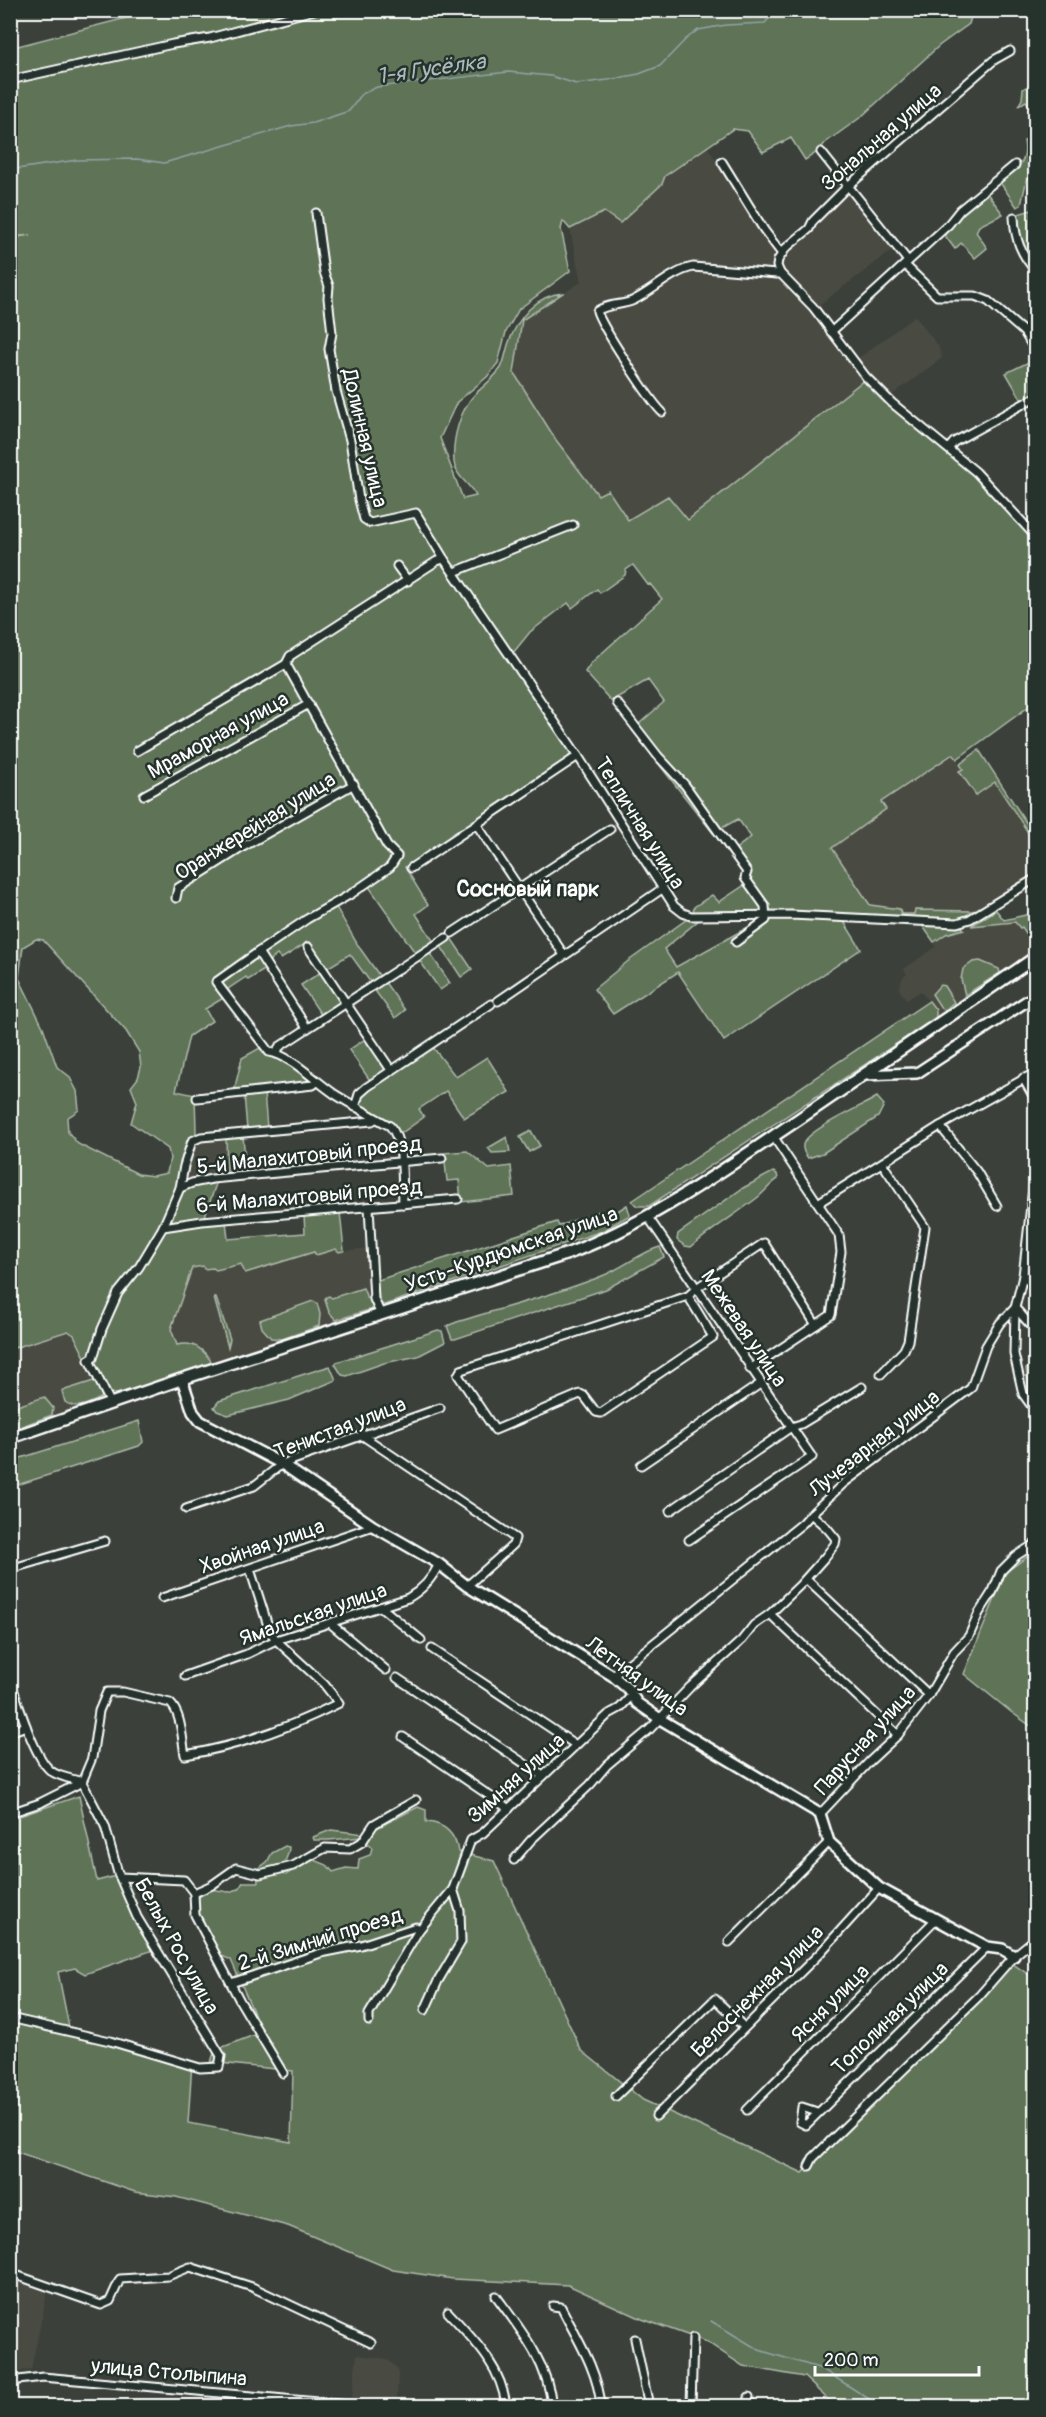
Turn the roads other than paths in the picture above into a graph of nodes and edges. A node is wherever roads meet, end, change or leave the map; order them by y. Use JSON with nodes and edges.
{"nodes":[{"id":1,"x":314,"y":10,"type":"edge"},
{"id":2,"x":1010,"y":51,"type":"dead end"},
{"id":3,"x":10,"y":80,"type":"edge"},
{"id":4,"x":821,"y":152,"type":"dead end"},
{"id":5,"x":722,"y":162,"type":"dead end"},
{"id":6,"x":1015,"y":165,"type":"dead end"},
{"id":7,"x":847,"y":187,"type":"junction"},
{"id":8,"x":316,"y":213,"type":"dead end"},
{"id":9,"x":1014,"y":217,"type":"dead end"},
{"id":10,"x":782,"y":254,"type":"junction"},
{"id":11,"x":906,"y":263,"type":"junction"},
{"id":12,"x":1035,"y":271,"type":"edge"},
{"id":13,"x":780,"y":273,"type":"junction"},
{"id":14,"x":1035,"y":325,"type":"edge"},
{"id":15,"x":831,"y":332,"type":"junction"},
{"id":16,"x":1024,"y":332,"type":"junction"},
{"id":17,"x":1035,"y":352,"type":"edge"},
{"id":18,"x":1035,"y":397,"type":"edge"},
{"id":19,"x":662,"y":412,"type":"dead end"},
{"id":20,"x":949,"y":448,"type":"junction"},
{"id":21,"x":573,"y":525,"type":"dead end"},
{"id":22,"x":1035,"y":537,"type":"edge"},
{"id":23,"x":444,"y":559,"type":"junction"},
{"id":24,"x":397,"y":566,"type":"dead end"},
{"id":25,"x":454,"y":572,"type":"junction"},
{"id":26,"x":408,"y":581,"type":"junction"},
{"id":27,"x":286,"y":664,"type":"junction"},
{"id":28,"x":617,"y":703,"type":"dead end"},
{"id":29,"x":309,"y":704,"type":"junction"},
{"id":30,"x":572,"y":747,"type":"joint"},
{"id":31,"x":136,"y":751,"type":"dead end"},
{"id":32,"x":578,"y":756,"type":"junction"},
{"id":33,"x":354,"y":784,"type":"junction"},
{"id":34,"x":144,"y":795,"type":"dead end"},
{"id":35,"x":477,"y":825,"type":"junction"},
{"id":36,"x":610,"y":829,"type":"dead end"},
{"id":37,"x":411,"y":868,"type":"dead end"},
{"id":38,"x":1035,"y":878,"type":"edge"},
{"id":39,"x":519,"y":889,"type":"junction"},
{"id":40,"x":662,"y":889,"type":"junction"},
{"id":41,"x":176,"y":898,"type":"dead end"},
{"id":42,"x":766,"y":915,"type":"junction"},
{"id":43,"x":736,"y":942,"type":"dead end"},
{"id":44,"x":308,"y":947,"type":"dead end"},
{"id":45,"x":258,"y":952,"type":"junction"},
{"id":46,"x":564,"y":955,"type":"junction"},
{"id":47,"x":1035,"y":957,"type":"edge"},
{"id":48,"x":1035,"y":995,"type":"edge"},
{"id":49,"x":346,"y":1003,"type":"junction"},
{"id":50,"x":307,"y":1028,"type":"junction"},
{"id":51,"x":277,"y":1053,"type":"junction"},
{"id":52,"x":391,"y":1070,"type":"junction"},
{"id":53,"x":1035,"y":1071,"type":"edge"},
{"id":54,"x":863,"y":1075,"type":"junction"},
{"id":55,"x":1023,"y":1078,"type":"junction"},
{"id":56,"x":317,"y":1082,"type":"junction"},
{"id":57,"x":196,"y":1098,"type":"dead end"},
{"id":58,"x":1035,"y":1101,"type":"edge"},
{"id":59,"x":355,"y":1107,"type":"junction"},
{"id":60,"x":375,"y":1119,"type":"junction"},
{"id":61,"x":940,"y":1126,"type":"junction"},
{"id":62,"x":773,"y":1137,"type":"junction"},
{"id":63,"x":442,"y":1158,"type":"dead end"},
{"id":64,"x":1035,"y":1161,"type":"edge"},
{"id":65,"x":401,"y":1163,"type":"junction"},
{"id":66,"x":882,"y":1163,"type":"junction"},
{"id":67,"x":180,"y":1188,"type":"junction"},
{"id":68,"x":459,"y":1200,"type":"dead end"},
{"id":69,"x":818,"y":1203,"type":"junction"},
{"id":70,"x":403,"y":1204,"type":"junction"},
{"id":71,"x":997,"y":1206,"type":"dead end"},
{"id":72,"x":369,"y":1207,"type":"junction"},
{"id":73,"x":648,"y":1217,"type":"junction"},
{"id":74,"x":163,"y":1227,"type":"junction"},
{"id":75,"x":1023,"y":1276,"type":"junction"},
{"id":76,"x":698,"y":1287,"type":"junction"},
{"id":77,"x":1035,"y":1288,"type":"edge"},
{"id":78,"x":688,"y":1296,"type":"junction"},
{"id":79,"x":1015,"y":1308,"type":"junction"},
{"id":80,"x":381,"y":1315,"type":"junction"},
{"id":81,"x":816,"y":1324,"type":"junction"},
{"id":82,"x":725,"y":1329,"type":"junction"},
{"id":83,"x":1035,"y":1331,"type":"edge"},
{"id":84,"x":713,"y":1336,"type":"junction"},
{"id":85,"x":750,"y":1369,"type":"junction"},
{"id":86,"x":881,"y":1374,"type":"dead end"},
{"id":87,"x":182,"y":1379,"type":"junction"},
{"id":88,"x":760,"y":1384,"type":"junction"},
{"id":89,"x":862,"y":1387,"type":"dead end"},
{"id":90,"x":111,"y":1404,"type":"junction"},
{"id":91,"x":440,"y":1408,"type":"dead end"},
{"id":92,"x":1035,"y":1412,"type":"edge"},
{"id":93,"x":791,"y":1427,"type":"junction"},
{"id":94,"x":363,"y":1436,"type":"junction"},
{"id":95,"x":10,"y":1438,"type":"edge"},
{"id":96,"x":282,"y":1464,"type":"junction"},
{"id":97,"x":641,"y":1465,"type":"dead end"},
{"id":98,"x":186,"y":1509,"type":"dead end"},
{"id":99,"x":670,"y":1511,"type":"dead end"},
{"id":100,"x":811,"y":1514,"type":"junction"},
{"id":101,"x":373,"y":1526,"type":"junction"},
{"id":102,"x":689,"y":1540,"type":"dead end"},
{"id":103,"x":105,"y":1541,"type":"dead end"},
{"id":104,"x":1035,"y":1544,"type":"edge"},
{"id":105,"x":439,"y":1564,"type":"junction"},
{"id":106,"x":10,"y":1569,"type":"edge"},
{"id":107,"x":250,"y":1569,"type":"junction"},
{"id":108,"x":806,"y":1579,"type":"junction"},
{"id":109,"x":467,"y":1586,"type":"junction"},
{"id":110,"x":162,"y":1598,"type":"dead end"},
{"id":111,"x":381,"y":1607,"type":"junction"},
{"id":112,"x":770,"y":1614,"type":"junction"},
{"id":113,"x":332,"y":1624,"type":"junction"},
{"id":114,"x":276,"y":1640,"type":"junction"},
{"id":115,"x":421,"y":1640,"type":"dead end"},
{"id":116,"x":432,"y":1649,"type":"dead end"},
{"id":117,"x":386,"y":1670,"type":"dead end"},
{"id":118,"x":185,"y":1676,"type":"dead end"},
{"id":119,"x":613,"y":1676,"type":"junction"},
{"id":120,"x":397,"y":1678,"type":"dead end"},
{"id":121,"x":10,"y":1680,"type":"edge"},
{"id":122,"x":928,"y":1695,"type":"junction"},
{"id":123,"x":631,"y":1696,"type":"junction"},
{"id":124,"x":660,"y":1719,"type":"junction"},
{"id":125,"x":27,"y":1726,"type":"junction"},
{"id":126,"x":10,"y":1732,"type":"edge"},
{"id":127,"x":898,"y":1735,"type":"junction"},
{"id":128,"x":403,"y":1737,"type":"dead end"},
{"id":129,"x":576,"y":1745,"type":"junction"},
{"id":130,"x":543,"y":1776,"type":"junction"},
{"id":131,"x":82,"y":1782,"type":"junction"},
{"id":132,"x":416,"y":1800,"type":"dead end"},
{"id":133,"x":508,"y":1809,"type":"junction"},
{"id":134,"x":10,"y":1813,"type":"edge"},
{"id":135,"x":820,"y":1814,"type":"junction"},
{"id":136,"x":829,"y":1842,"type":"junction"},
{"id":137,"x":514,"y":1860,"type":"dead end"},
{"id":138,"x":120,"y":1877,"type":"junction"},
{"id":139,"x":879,"y":1888,"type":"junction"},
{"id":140,"x":453,"y":1889,"type":"junction"},
{"id":141,"x":194,"y":1893,"type":"junction"},
{"id":142,"x":936,"y":1919,"type":"junction"},
{"id":143,"x":419,"y":1930,"type":"junction"},
{"id":144,"x":1035,"y":1938,"type":"edge"},
{"id":145,"x":729,"y":1942,"type":"dead end"},
{"id":146,"x":987,"y":1947,"type":"junction"},
{"id":147,"x":1014,"y":1956,"type":"junction"},
{"id":148,"x":231,"y":1983,"type":"junction"},
{"id":149,"x":425,"y":2010,"type":"dead end"},
{"id":150,"x":10,"y":2018,"type":"edge"},
{"id":151,"x":369,"y":2021,"type":"dead end"},
{"id":152,"x":744,"y":2027,"type":"junction"},
{"id":153,"x":283,"y":2073,"type":"dead end"},
{"id":154,"x":616,"y":2096,"type":"dead end"},
{"id":155,"x":747,"y":2110,"type":"dead end"},
{"id":156,"x":817,"y":2112,"type":"dead end"},
{"id":157,"x":656,"y":2116,"type":"dead end"},
{"id":158,"x":809,"y":2166,"type":"dead end"},
{"id":159,"x":10,"y":2273,"type":"edge"},
{"id":160,"x":496,"y":2296,"type":"dead end"},
{"id":161,"x":554,"y":2306,"type":"dead end"},
{"id":162,"x":448,"y":2312,"type":"dead end"},
{"id":163,"x":693,"y":2338,"type":"dead end"},
{"id":164,"x":635,"y":2339,"type":"dead end"},
{"id":165,"x":371,"y":2343,"type":"dead end"},
{"id":166,"x":10,"y":2381,"type":"edge"},
{"id":167,"x":749,"y":2397,"type":"dead end"},
{"id":168,"x":362,"y":2406,"type":"edge"},
{"id":169,"x":506,"y":2406,"type":"edge"},
{"id":170,"x":552,"y":2406,"type":"edge"},
{"id":171,"x":601,"y":2406,"type":"edge"},
{"id":172,"x":649,"y":2406,"type":"edge"},
{"id":173,"x":692,"y":2406,"type":"edge"},
{"id":174,"x":749,"y":2406,"type":"edge"}],
"edges":[{"from":1,"to":3,"type":"street"},
{"from":2,"to":7,"type":"street","name":"Зональная улица"},
{"from":4,"to":7,"type":"street"},
{"from":5,"to":10,"type":"street"},
{"from":6,"to":11,"type":"street"},
{"from":7,"to":10,"type":"street","name":"Зональная улица"},
{"from":7,"to":11,"type":"street"},
{"from":8,"to":23,"type":"street","name":"Долинная улица"},
{"from":9,"to":12,"type":"street"},
{"from":10,"to":13,"type":"street"},
{"from":11,"to":15,"type":"street"},
{"from":11,"to":16,"type":"street"},
{"from":13,"to":15,"type":"street"},
{"from":13,"to":19,"type":"street"},
{"from":14,"to":16,"type":"street"},
{"from":15,"to":20,"type":"street"},
{"from":16,"to":17,"type":"street"},
{"from":18,"to":20,"type":"street"},
{"from":20,"to":22,"type":"street"},
{"from":21,"to":25,"type":"street"},
{"from":23,"to":25,"type":"street","name":"Долинная улица"},
{"from":23,"to":26,"type":"street"},
{"from":24,"to":26,"type":"street"},
{"from":25,"to":30,"type":"street","name":"Долинная улица"},
{"from":26,"to":27,"type":"street"},
{"from":27,"to":29,"type":"street"},
{"from":27,"to":31,"type":"street"},
{"from":28,"to":42,"type":"street"},
{"from":29,"to":33,"type":"street"},
{"from":29,"to":34,"type":"street","name":"Мраморная улица"},
{"from":30,"to":32,"type":"street","name":"Тепличная улица"},
{"from":32,"to":35,"type":"street"},
{"from":32,"to":40,"type":"street","name":"Тепличная улица"},
{"from":33,"to":41,"type":"street","name":"Оранжерейная улица"},
{"from":33,"to":45,"type":"street"},
{"from":35,"to":37,"type":"street"},
{"from":35,"to":39,"type":"street"},
{"from":36,"to":39,"type":"street"},
{"from":38,"to":42,"type":"street"},
{"from":39,"to":46,"type":"street"},
{"from":39,"to":49,"type":"street"},
{"from":40,"to":42,"type":"street","name":"Тепличная улица"},
{"from":40,"to":46,"type":"street"},
{"from":42,"to":43,"type":"street"},
{"from":44,"to":49,"type":"street"},
{"from":45,"to":50,"type":"street"},
{"from":45,"to":51,"type":"street"},
{"from":46,"to":52,"type":"street"},
{"from":47,"to":54,"type":"main road","name":"Усть-Курдюмская улица"},
{"from":48,"to":54,"type":"street"},
{"from":49,"to":50,"type":"street"},
{"from":49,"to":52,"type":"street"},
{"from":50,"to":51,"type":"street"},
{"from":51,"to":56,"type":"street"},
{"from":52,"to":59,"type":"street"},
{"from":53,"to":55,"type":"street"},
{"from":54,"to":62,"type":"main road","name":"Усть-Курдюмская улица"},
{"from":55,"to":58,"type":"street"},
{"from":55,"to":61,"type":"street"},
{"from":56,"to":57,"type":"street"},
{"from":56,"to":59,"type":"street"},
{"from":59,"to":60,"type":"street"},
{"from":60,"to":65,"type":"street"},
{"from":60,"to":67,"type":"street"},
{"from":61,"to":66,"type":"street"},
{"from":61,"to":71,"type":"street"},
{"from":62,"to":69,"type":"street"},
{"from":62,"to":73,"type":"main road","name":"Усть-Курдюмская улица"},
{"from":63,"to":65,"type":"street","name":"5-й Малахитовый проезд"},
{"from":64,"to":75,"type":"street"},
{"from":65,"to":67,"type":"street","name":"5-й Малахитовый проезд"},
{"from":65,"to":70,"type":"street"},
{"from":66,"to":69,"type":"street"},
{"from":66,"to":86,"type":"street"},
{"from":67,"to":74,"type":"street"},
{"from":68,"to":70,"type":"street","name":"6-й Малахитовый проезд"},
{"from":69,"to":81,"type":"street"},
{"from":70,"to":72,"type":"street","name":"6-й Малахитовый проезд"},
{"from":72,"to":74,"type":"street","name":"6-й Малахитовый проезд"},
{"from":72,"to":80,"type":"street"},
{"from":73,"to":76,"type":"street","name":"Межевая улица"},
{"from":73,"to":80,"type":"main road","name":"Усть-Курдюмская улица"},
{"from":74,"to":90,"type":"street"},
{"from":75,"to":77,"type":"street"},
{"from":75,"to":79,"type":"street"},
{"from":76,"to":78,"type":"street"},
{"from":76,"to":81,"type":"street"},
{"from":76,"to":82,"type":"street","name":"Межевая улица"},
{"from":78,"to":84,"type":"street"},
{"from":78,"to":84,"type":"street"},
{"from":79,"to":83,"type":"street"},
{"from":79,"to":92,"type":"street"},
{"from":79,"to":100,"type":"street","name":"Лучезарная улица"},
{"from":80,"to":87,"type":"main road","name":"Усть-Курдюмская улица"},
{"from":81,"to":85,"type":"street"},
{"from":82,"to":84,"type":"street"},
{"from":82,"to":85,"type":"street","name":"Межевая улица"},
{"from":85,"to":88,"type":"street","name":"Межевая улица"},
{"from":87,"to":90,"type":"main road","name":"Усть-Курдюмская улица"},
{"from":87,"to":96,"type":"street","name":"Летняя улица"},
{"from":88,"to":93,"type":"street","name":"Межевая улица"},
{"from":88,"to":97,"type":"street"},
{"from":89,"to":93,"type":"street"},
{"from":90,"to":95,"type":"main road","name":"Усть-Курдюмская улица"},
{"from":91,"to":94,"type":"street","name":"Тенистая улица"},
{"from":93,"to":99,"type":"street"},
{"from":93,"to":102,"type":"street","name":"Межевая улица"},
{"from":94,"to":96,"type":"street","name":"Тенистая улица"},
{"from":94,"to":109,"type":"street"},
{"from":96,"to":98,"type":"street","name":"Тенистая улица"},
{"from":96,"to":101,"type":"street","name":"Летняя улица"},
{"from":100,"to":108,"type":"street","name":"Лучезарная улица"},
{"from":100,"to":119,"type":"street"},
{"from":101,"to":105,"type":"street","name":"Летняя улица"},
{"from":101,"to":107,"type":"street","name":"Хвойная улица"},
{"from":103,"to":106,"type":"street"},
{"from":104,"to":122,"type":"street","name":"Парусная улица"},
{"from":105,"to":109,"type":"street","name":"Летняя улица"},
{"from":105,"to":111,"type":"street","name":"Ямальская улица"},
{"from":107,"to":110,"type":"street","name":"Хвойная улица"},
{"from":107,"to":114,"type":"street"},
{"from":108,"to":112,"type":"street","name":"Лучезарная улица"},
{"from":108,"to":122,"type":"street"},
{"from":109,"to":119,"type":"street","name":"Летняя улица"},
{"from":111,"to":113,"type":"street","name":"Ямальская улица"},
{"from":111,"to":115,"type":"street"},
{"from":112,"to":124,"type":"street","name":"Лучезарная улица"},
{"from":112,"to":127,"type":"street"},
{"from":113,"to":114,"type":"street","name":"Ямальская улица"},
{"from":113,"to":117,"type":"street"},
{"from":114,"to":118,"type":"street","name":"Ямальская улица"},
{"from":114,"to":131,"type":"street"},
{"from":116,"to":129,"type":"street"},
{"from":119,"to":123,"type":"street","name":"Летняя улица"},
{"from":120,"to":130,"type":"street"},
{"from":121,"to":125,"type":"street"},
{"from":122,"to":127,"type":"street","name":"Парусная улица"},
{"from":123,"to":124,"type":"street","name":"Летняя улица"},
{"from":123,"to":129,"type":"street","name":"Зимняя улица"},
{"from":124,"to":135,"type":"street","name":"Летняя улица"},
{"from":124,"to":137,"type":"street","name":"Лучезарная улица"},
{"from":125,"to":126,"type":"street"},
{"from":125,"to":131,"type":"street"},
{"from":127,"to":135,"type":"street","name":"Парусная улица"},
{"from":128,"to":133,"type":"street"},
{"from":129,"to":130,"type":"street","name":"Зимняя улица"},
{"from":130,"to":133,"type":"street","name":"Зимняя улица"},
{"from":131,"to":134,"type":"street"},
{"from":131,"to":138,"type":"street","name":"Белых Рос улица"},
{"from":132,"to":141,"type":"street"},
{"from":133,"to":140,"type":"street","name":"Зимняя улица"},
{"from":135,"to":136,"type":"street"},
{"from":136,"to":139,"type":"street"},
{"from":136,"to":145,"type":"street"},
{"from":138,"to":141,"type":"street"},
{"from":138,"to":150,"type":"street","name":"Белых Рос улица"},
{"from":139,"to":142,"type":"street"},
{"from":139,"to":152,"type":"street","name":"Белоснежная улица"},
{"from":140,"to":143,"type":"street","name":"Зимняя улица"},
{"from":140,"to":149,"type":"street"},
{"from":141,"to":148,"type":"street"},
{"from":142,"to":146,"type":"street"},
{"from":142,"to":155,"type":"street","name":"Ясня улица"},
{"from":143,"to":148,"type":"street","name":"2-й Зимний проезд"},
{"from":143,"to":151,"type":"street","name":"Зимняя улица"},
{"from":144,"to":147,"type":"street"},
{"from":146,"to":147,"type":"street"},
{"from":146,"to":156,"type":"street","name":"Тополиная улица"},
{"from":147,"to":158,"type":"street"},
{"from":148,"to":153,"type":"street"},
{"from":152,"to":154,"type":"street"},
{"from":152,"to":157,"type":"street","name":"Белоснежная улица"},
{"from":159,"to":165,"type":"street"},
{"from":160,"to":170,"type":"street"},
{"from":161,"to":171,"type":"street"},
{"from":162,"to":169,"type":"street"},
{"from":163,"to":173,"type":"street"},
{"from":164,"to":172,"type":"street"},
{"from":166,"to":168,"type":"street","name":"улица Столыпина"},
{"from":167,"to":174,"type":"street"}]}
